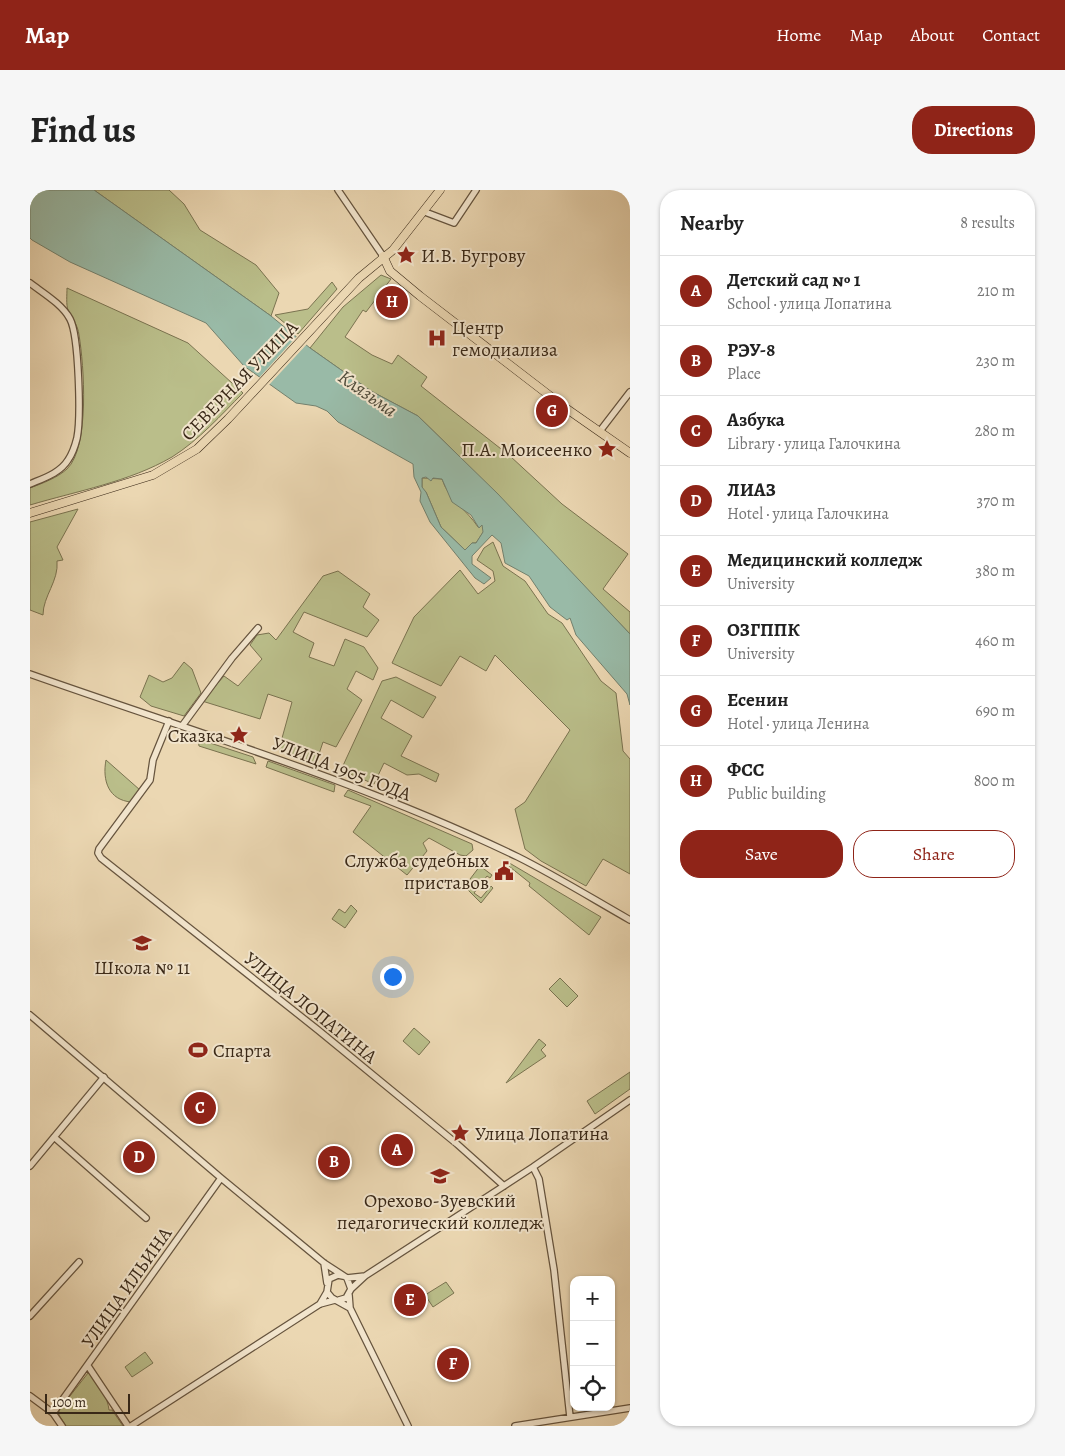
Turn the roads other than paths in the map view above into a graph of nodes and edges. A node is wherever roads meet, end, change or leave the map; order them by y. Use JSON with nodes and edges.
{"nodes":[{"id":1,"x":338,"y":190,"type":"edge"},
{"id":2,"x":440,"y":190,"type":"edge"},
{"id":3,"x":476,"y":190,"type":"edge"},
{"id":4,"x":425,"y":212,"type":"junction"},
{"id":5,"x":383,"y":256,"type":"junction"},
{"id":6,"x":30,"y":283,"type":"edge"},
{"id":7,"x":630,"y":392,"type":"edge"},
{"id":8,"x":600,"y":431,"type":"junction"},
{"id":9,"x":630,"y":453,"type":"edge"},
{"id":10,"x":30,"y":484,"type":"edge"},
{"id":11,"x":30,"y":512,"type":"edge"},
{"id":12,"x":258,"y":628,"type":"dead end"},
{"id":13,"x":30,"y":674,"type":"edge"},
{"id":14,"x":169,"y":721,"type":"junction"},
{"id":15,"x":182,"y":726,"type":"junction"},
{"id":16,"x":630,"y":920,"type":"edge"},
{"id":17,"x":30,"y":1015,"type":"edge"},
{"id":18,"x":104,"y":1077,"type":"junction"},
{"id":19,"x":630,"y":1100,"type":"edge"},
{"id":20,"x":54,"y":1137,"type":"junction"},
{"id":21,"x":30,"y":1166,"type":"edge"},
{"id":22,"x":533,"y":1167,"type":"junction"},
{"id":23,"x":221,"y":1178,"type":"junction"},
{"id":24,"x":504,"y":1186,"type":"junction"},
{"id":25,"x":146,"y":1218,"type":"dead end"},
{"id":26,"x":79,"y":1262,"type":"dead end"},
{"id":27,"x":324,"y":1263,"type":"junction"},
{"id":28,"x":365,"y":1276,"type":"junction"},
{"id":29,"x":345,"y":1277,"type":"junction"},
{"id":30,"x":327,"y":1283,"type":"junction"},
{"id":31,"x":327,"y":1292,"type":"junction"},
{"id":32,"x":350,"y":1292,"type":"junction"},
{"id":33,"x":337,"y":1300,"type":"junction"},
{"id":34,"x":320,"y":1304,"type":"junction"},
{"id":35,"x":350,"y":1308,"type":"junction"},
{"id":36,"x":30,"y":1316,"type":"edge"},
{"id":37,"x":88,"y":1366,"type":"junction"},
{"id":38,"x":30,"y":1396,"type":"edge"},
{"id":39,"x":630,"y":1408,"type":"edge"},
{"id":40,"x":53,"y":1413,"type":"junction"},
{"id":41,"x":570,"y":1417,"type":"junction"},
{"id":42,"x":62,"y":1426,"type":"edge"},
{"id":43,"x":130,"y":1426,"type":"edge"},
{"id":44,"x":408,"y":1426,"type":"edge"},
{"id":45,"x":515,"y":1426,"type":"edge"}],
"edges":[{"from":1,"to":5,"type":"street"},
{"from":2,"to":4,"type":"main road","name":"СЕВЕРНАЯ УЛИЦА"},
{"from":3,"to":4,"type":"street"},
{"from":4,"to":5,"type":"main road","name":"СЕВЕРНАЯ УЛИЦА"},
{"from":5,"to":8,"type":"main road"},
{"from":5,"to":11,"type":"main road","name":"СЕВЕРНАЯ УЛИЦА"},
{"from":6,"to":10,"type":"street"},
{"from":7,"to":8,"type":"street"},
{"from":8,"to":9,"type":"main road"},
{"from":12,"to":15,"type":"street"},
{"from":13,"to":14,"type":"street","name":"УЛИЦА 1905 ГОДА"},
{"from":14,"to":15,"type":"street","name":"УЛИЦА 1905 ГОДА"},
{"from":14,"to":24,"type":"street","name":"УЛИЦА ЛОПАТИНА"},
{"from":15,"to":16,"type":"street","name":"УЛИЦА 1905 ГОДА"},
{"from":17,"to":18,"type":"street"},
{"from":18,"to":20,"type":"street"},
{"from":18,"to":23,"type":"street"},
{"from":19,"to":22,"type":"street"},
{"from":20,"to":21,"type":"street"},
{"from":20,"to":25,"type":"street"},
{"from":22,"to":24,"type":"street"},
{"from":22,"to":41,"type":"street"},
{"from":23,"to":27,"type":"street"},
{"from":23,"to":37,"type":"street","name":"УЛИЦА ИЛЬИНА"},
{"from":24,"to":28,"type":"street"},
{"from":26,"to":36,"type":"street"},
{"from":27,"to":29,"type":"street"},
{"from":27,"to":30,"type":"street"},
{"from":28,"to":29,"type":"street"},
{"from":28,"to":32,"type":"street"},
{"from":29,"to":30,"type":"street"},
{"from":29,"to":32,"type":"street"},
{"from":30,"to":31,"type":"street"},
{"from":31,"to":33,"type":"street"},
{"from":31,"to":34,"type":"street"},
{"from":32,"to":33,"type":"street"},
{"from":32,"to":35,"type":"street"},
{"from":33,"to":34,"type":"street"},
{"from":33,"to":35,"type":"street"},
{"from":34,"to":43,"type":"street"},
{"from":35,"to":44,"type":"street"},
{"from":37,"to":40,"type":"street","name":"УЛИЦА ИЛЬИНА"},
{"from":37,"to":43,"type":"street"},
{"from":38,"to":40,"type":"street"},
{"from":39,"to":41,"type":"street"},
{"from":40,"to":42,"type":"street"},
{"from":41,"to":45,"type":"street"}]}
